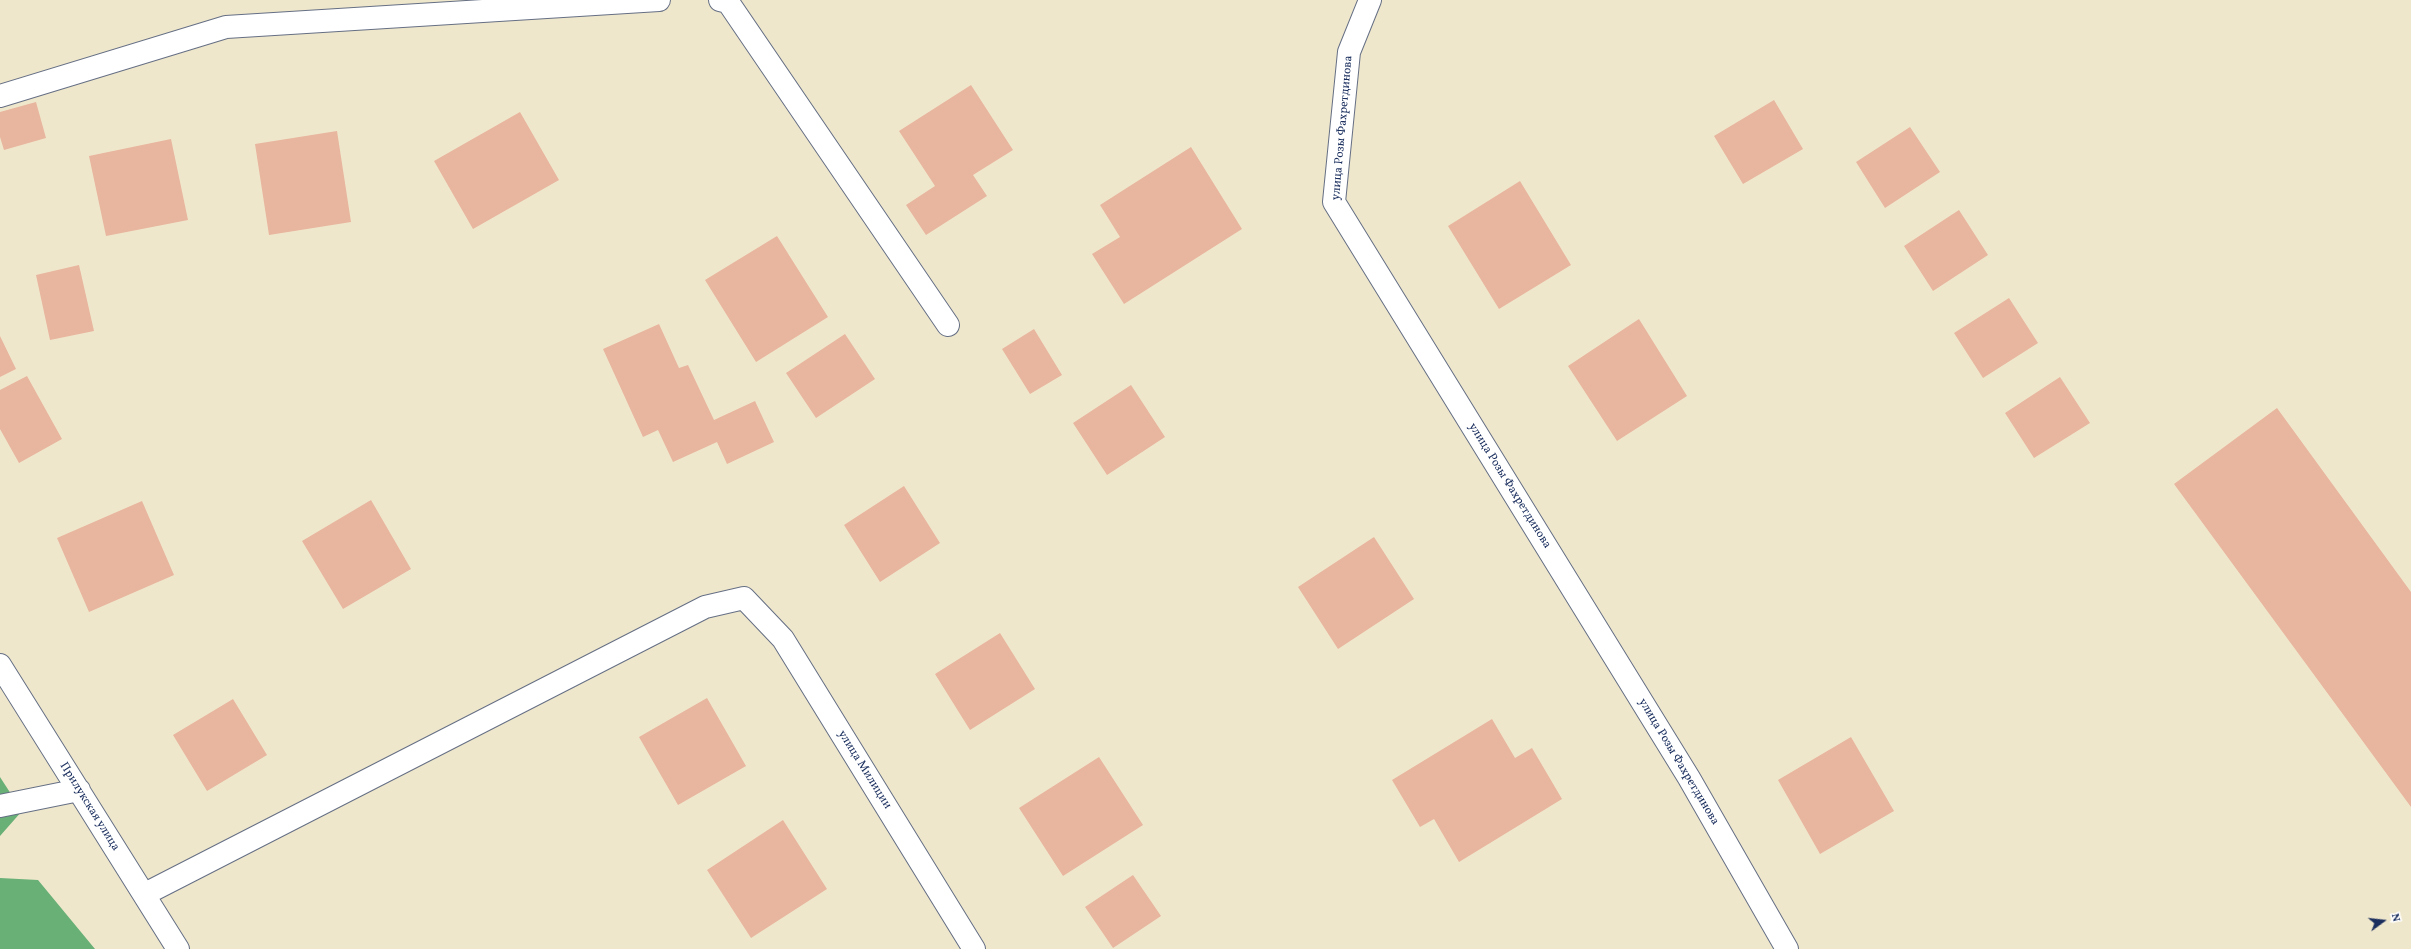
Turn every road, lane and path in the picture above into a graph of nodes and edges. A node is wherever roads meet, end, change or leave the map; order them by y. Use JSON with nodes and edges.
{"nodes":[{"id":1,"x":659,"y":0,"type":"edge"},
{"id":2,"x":720,"y":0,"type":"edge"},
{"id":3,"x":1370,"y":0,"type":"edge"},
{"id":4,"x":0,"y":96,"type":"edge"},
{"id":5,"x":948,"y":325,"type":"dead end"},
{"id":6,"x":0,"y":665,"type":"edge"},
{"id":7,"x":79,"y":790,"type":"junction"},
{"id":8,"x":0,"y":806,"type":"edge"},
{"id":9,"x":145,"y":894,"type":"junction"},
{"id":10,"x":178,"y":949,"type":"edge"},
{"id":11,"x":974,"y":949,"type":"edge"},
{"id":12,"x":1787,"y":949,"type":"edge"}],
"edges":[{"from":1,"to":4,"type":"street"},
{"from":2,"to":5,"type":"street"},
{"from":3,"to":12,"type":"street","name":"улица Розы Фахретдинова"},
{"from":6,"to":7,"type":"street","name":"Прилукская улица"},
{"from":7,"to":8,"type":"street"},
{"from":7,"to":9,"type":"street","name":"Прилукская улица"},
{"from":9,"to":10,"type":"street","name":"Прилукская улица"},
{"from":9,"to":11,"type":"street","name":"улица Милиции"}]}
